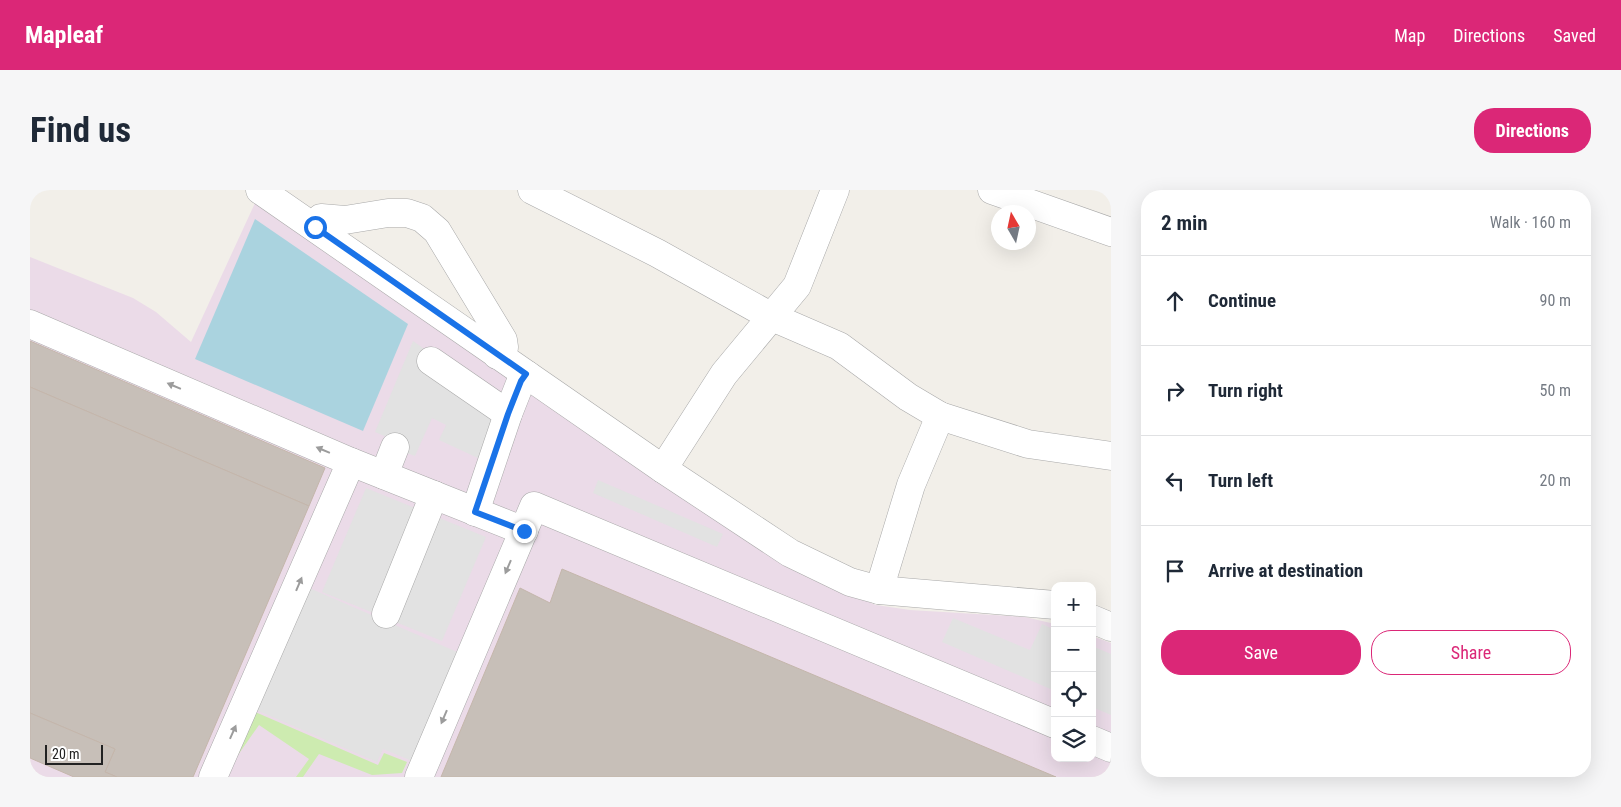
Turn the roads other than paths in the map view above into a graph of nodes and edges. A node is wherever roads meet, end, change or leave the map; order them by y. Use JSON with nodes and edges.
{"nodes":[{"id":1,"x":260,"y":190,"type":"edge"},
{"id":2,"x":532,"y":190,"type":"edge"},
{"id":3,"x":835,"y":190,"type":"edge"},
{"id":4,"x":992,"y":190,"type":"edge"},
{"id":5,"x":315,"y":227,"type":"junction"},
{"id":6,"x":1111,"y":232,"type":"edge"},
{"id":7,"x":772,"y":317,"type":"junction"},
{"id":8,"x":30,"y":324,"type":"edge"},
{"id":9,"x":497,"y":355,"type":"junction"},
{"id":10,"x":431,"y":361,"type":"dead end"},
{"id":11,"x":526,"y":374,"type":"junction"},
{"id":12,"x":508,"y":414,"type":"junction"},
{"id":13,"x":940,"y":416,"type":"junction"},
{"id":14,"x":395,"y":448,"type":"dead end"},
{"id":15,"x":1111,"y":456,"type":"edge"},
{"id":16,"x":351,"y":462,"type":"junction"},
{"id":17,"x":663,"y":469,"type":"junction"},
{"id":18,"x":384,"y":475,"type":"junction"},
{"id":19,"x":434,"y":495,"type":"junction"},
{"id":20,"x":475,"y":512,"type":"junction"},
{"id":21,"x":524,"y":531,"type":"junction"},
{"id":22,"x":880,"y":590,"type":"junction"},
{"id":23,"x":1051,"y":605,"type":"edge"},
{"id":24,"x":386,"y":614,"type":"dead end"},
{"id":25,"x":1096,"y":621,"type":"edge"},
{"id":26,"x":1111,"y":627,"type":"edge"},
{"id":27,"x":1051,"y":722,"type":"edge"},
{"id":28,"x":1096,"y":742,"type":"edge"},
{"id":29,"x":1111,"y":748,"type":"edge"},
{"id":30,"x":213,"y":777,"type":"edge"},
{"id":31,"x":419,"y":777,"type":"edge"}],
"edges":[{"from":1,"to":5,"type":"street"},
{"from":2,"to":7,"type":"street"},
{"from":3,"to":7,"type":"street"},
{"from":4,"to":6,"type":"street"},
{"from":5,"to":9,"type":"street"},
{"from":5,"to":9,"type":"street"},
{"from":7,"to":13,"type":"street"},
{"from":7,"to":17,"type":"street"},
{"from":16,"to":8,"type":"street","one_way":true},
{"from":9,"to":11,"type":"street"},
{"from":10,"to":12,"type":"street"},
{"from":11,"to":12,"type":"street"},
{"from":11,"to":17,"type":"street"},
{"from":12,"to":20,"type":"street"},
{"from":13,"to":15,"type":"street"},
{"from":13,"to":22,"type":"street"},
{"from":14,"to":18,"type":"street"},
{"from":16,"to":18,"type":"street"},
{"from":30,"to":16,"type":"street","one_way":true},
{"from":17,"to":22,"type":"street"},
{"from":18,"to":19,"type":"street"},
{"from":19,"to":20,"type":"street"},
{"from":19,"to":24,"type":"street"},
{"from":20,"to":21,"type":"street"},
{"from":21,"to":27,"type":"street"},
{"from":21,"to":31,"type":"street","one_way":true},
{"from":22,"to":23,"type":"street"},
{"from":25,"to":26,"type":"street"},
{"from":28,"to":29,"type":"street"}]}
